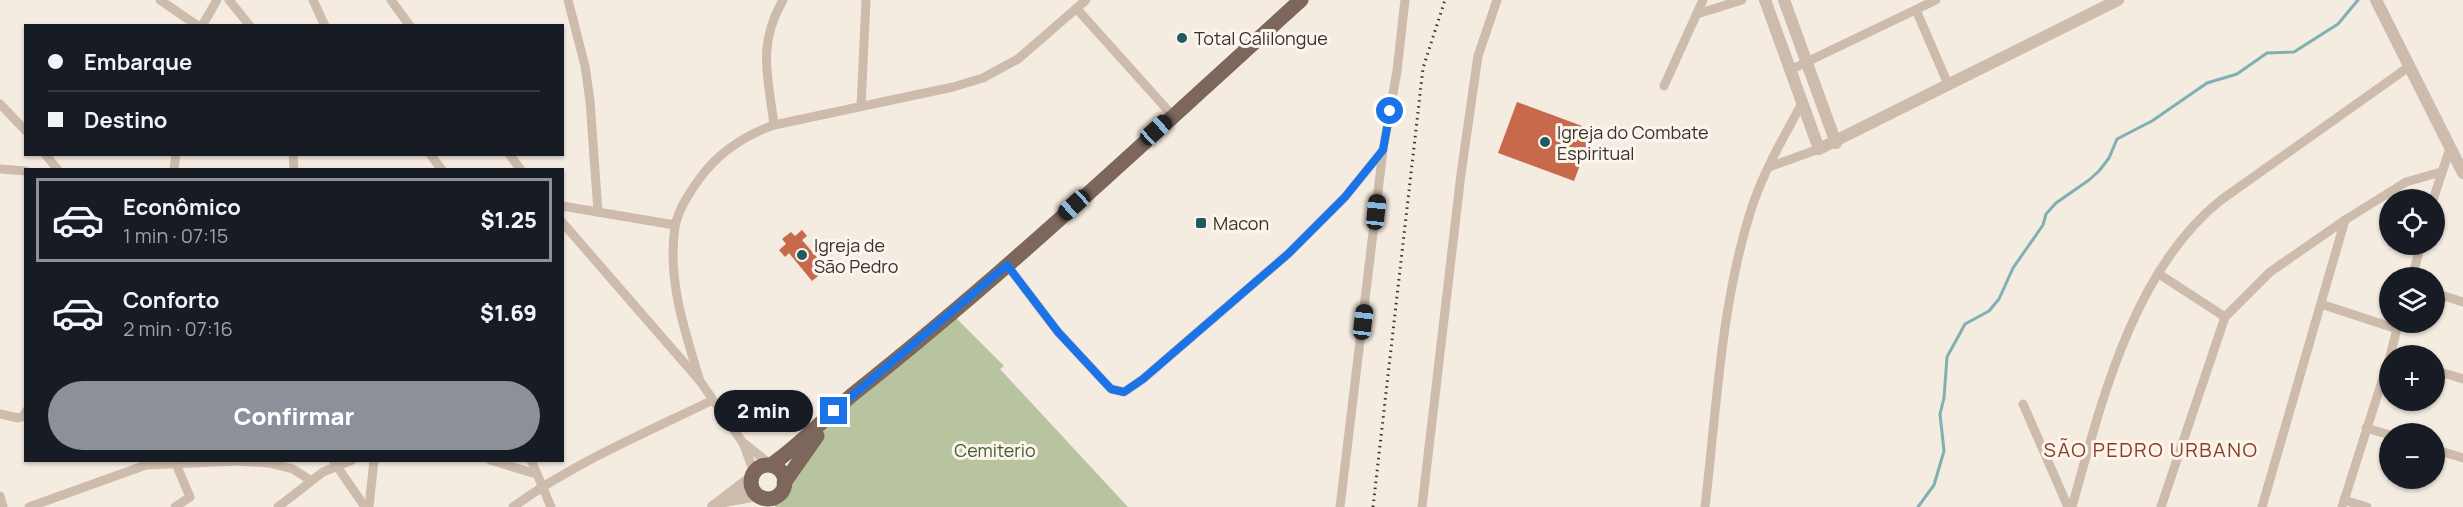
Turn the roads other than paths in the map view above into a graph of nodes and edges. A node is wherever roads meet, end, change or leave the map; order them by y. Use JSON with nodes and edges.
{"nodes":[{"id":1,"x":160,"y":0,"type":"edge"},
{"id":2,"x":217,"y":0,"type":"edge"},
{"id":3,"x":229,"y":0,"type":"edge"},
{"id":4,"x":313,"y":0,"type":"edge"},
{"id":5,"x":568,"y":0,"type":"edge"},
{"id":6,"x":783,"y":0,"type":"edge"},
{"id":7,"x":866,"y":0,"type":"edge"},
{"id":8,"x":1086,"y":0,"type":"edge"},
{"id":9,"x":1301,"y":0,"type":"edge"},
{"id":10,"x":1405,"y":0,"type":"edge"},
{"id":11,"x":1497,"y":0,"type":"edge"},
{"id":12,"x":1703,"y":0,"type":"edge"},
{"id":13,"x":1742,"y":0,"type":"edge"},
{"id":14,"x":1765,"y":0,"type":"edge"},
{"id":15,"x":1784,"y":0,"type":"edge"},
{"id":16,"x":1936,"y":0,"type":"edge"},
{"id":17,"x":2118,"y":0,"type":"edge"},
{"id":18,"x":2376,"y":0,"type":"edge"},
{"id":19,"x":392,"y":1,"type":"edge"},
{"id":20,"x":1076,"y":8,"type":"junction"},
{"id":21,"x":1916,"y":10,"type":"junction"},
{"id":22,"x":1697,"y":14,"type":"junction"},
{"id":23,"x":197,"y":24,"type":"edge"},
{"id":24,"x":201,"y":24,"type":"edge"},
{"id":25,"x":248,"y":24,"type":"edge"},
{"id":26,"x":324,"y":24,"type":"edge"},
{"id":27,"x":409,"y":24,"type":"edge"},
{"id":28,"x":1807,"y":63,"type":"junction"},
{"id":29,"x":2410,"y":66,"type":"junction"},
{"id":30,"x":1790,"y":70,"type":"junction"},
{"id":31,"x":1948,"y":84,"type":"junction"},
{"id":32,"x":1664,"y":86,"type":"dead end"},
{"id":33,"x":1802,"y":103,"type":"junction"},
{"id":34,"x":0,"y":104,"type":"edge"},
{"id":35,"x":861,"y":106,"type":"junction"},
{"id":36,"x":1173,"y":116,"type":"junction"},
{"id":37,"x":774,"y":125,"type":"junction"},
{"id":38,"x":24,"y":129,"type":"edge"},
{"id":39,"x":1836,"y":142,"type":"junction"},
{"id":40,"x":1820,"y":149,"type":"junction"},
{"id":41,"x":1383,"y":150,"type":"junction"},
{"id":42,"x":2456,"y":154,"type":"edge"},
{"id":43,"x":47,"y":156,"type":"edge"},
{"id":44,"x":1769,"y":167,"type":"junction"},
{"id":45,"x":56,"y":168,"type":"edge"},
{"id":46,"x":0,"y":169,"type":"edge"},
{"id":47,"x":24,"y":171,"type":"edge"},
{"id":48,"x":2441,"y":172,"type":"junction"},
{"id":49,"x":2463,"y":173,"type":"edge"},
{"id":50,"x":2436,"y":189,"type":"edge"},
{"id":51,"x":564,"y":206,"type":"edge"},
{"id":52,"x":598,"y":212,"type":"junction"},
{"id":53,"x":2345,"y":220,"type":"junction"},
{"id":54,"x":564,"y":224,"type":"edge"},
{"id":55,"x":675,"y":225,"type":"junction"},
{"id":56,"x":1007,"y":265,"type":"junction"},
{"id":57,"x":2159,"y":274,"type":"junction"},
{"id":58,"x":2445,"y":296,"type":"edge"},
{"id":59,"x":2463,"y":302,"type":"edge"},
{"id":60,"x":2321,"y":304,"type":"junction"},
{"id":61,"x":2225,"y":317,"type":"junction"},
{"id":62,"x":2379,"y":321,"type":"edge"},
{"id":63,"x":2445,"y":373,"type":"edge"},
{"id":64,"x":2463,"y":379,"type":"edge"},
{"id":65,"x":700,"y":381,"type":"junction"},
{"id":66,"x":2379,"y":389,"type":"edge"},
{"id":67,"x":713,"y":400,"type":"junction"},
{"id":68,"x":2023,"y":404,"type":"dead end"},
{"id":69,"x":834,"y":411,"type":"junction"},
{"id":70,"x":0,"y":414,"type":"edge"},
{"id":71,"x":24,"y":416,"type":"edge"},
{"id":72,"x":2366,"y":428,"type":"junction"},
{"id":73,"x":2379,"y":432,"type":"edge"},
{"id":74,"x":743,"y":443,"type":"junction"},
{"id":75,"x":2445,"y":452,"type":"edge"},
{"id":76,"x":2463,"y":458,"type":"edge"},
{"id":77,"x":374,"y":462,"type":"edge"},
{"id":78,"x":497,"y":462,"type":"edge"},
{"id":79,"x":532,"y":462,"type":"edge"},
{"id":80,"x":334,"y":463,"type":"edge"},
{"id":81,"x":176,"y":464,"type":"junction"},
{"id":82,"x":771,"y":465,"type":"junction"},
{"id":83,"x":536,"y":474,"type":"junction"},
{"id":84,"x":753,"y":475,"type":"junction"},
{"id":85,"x":310,"y":480,"type":"junction"},
{"id":86,"x":784,"y":483,"type":"junction"},
{"id":87,"x":542,"y":486,"type":"junction"},
{"id":88,"x":0,"y":496,"type":"edge"},
{"id":89,"x":766,"y":501,"type":"edge"},
{"id":90,"x":2343,"y":504,"type":"edge"},
{"id":91,"x":715,"y":505,"type":"edge"},
{"id":92,"x":3,"y":507,"type":"edge"},
{"id":93,"x":29,"y":507,"type":"edge"},
{"id":94,"x":175,"y":507,"type":"edge"},
{"id":95,"x":278,"y":507,"type":"edge"},
{"id":96,"x":367,"y":507,"type":"edge"},
{"id":97,"x":513,"y":507,"type":"edge"},
{"id":98,"x":551,"y":507,"type":"edge"},
{"id":99,"x":1340,"y":507,"type":"edge"},
{"id":100,"x":1422,"y":507,"type":"edge"},
{"id":101,"x":1705,"y":507,"type":"edge"},
{"id":102,"x":2070,"y":507,"type":"edge"},
{"id":103,"x":2161,"y":507,"type":"edge"},
{"id":104,"x":2262,"y":507,"type":"edge"},
{"id":105,"x":2367,"y":507,"type":"edge"}],
"edges":[{"from":1,"to":23,"type":"street"},
{"from":2,"to":24,"type":"street"},
{"from":3,"to":25,"type":"street"},
{"from":4,"to":26,"type":"street"},
{"from":5,"to":52,"type":"street"},
{"from":6,"to":37,"type":"street"},
{"from":7,"to":35,"type":"street"},
{"from":8,"to":20,"type":"street"},
{"from":9,"to":36,"type":"main road"},
{"from":10,"to":41,"type":"street"},
{"from":11,"to":100,"type":"street"},
{"from":12,"to":22,"type":"street"},
{"from":13,"to":22,"type":"street"},
{"from":14,"to":30,"type":"street"},
{"from":15,"to":28,"type":"street"},
{"from":16,"to":21,"type":"street"},
{"from":17,"to":31,"type":"street"},
{"from":18,"to":29,"type":"street"},
{"from":19,"to":27,"type":"street"},
{"from":20,"to":35,"type":"street"},
{"from":20,"to":36,"type":"street"},
{"from":21,"to":28,"type":"street"},
{"from":21,"to":31,"type":"street"},
{"from":22,"to":32,"type":"street"},
{"from":28,"to":30,"type":"street"},
{"from":28,"to":39,"type":"street"},
{"from":29,"to":42,"type":"street"},
{"from":29,"to":57,"type":"street"},
{"from":30,"to":33,"type":"street"},
{"from":31,"to":39,"type":"street"},
{"from":33,"to":40,"type":"street"},
{"from":33,"to":44,"type":"street"},
{"from":34,"to":38,"type":"street"},
{"from":35,"to":37,"type":"street"},
{"from":36,"to":56,"type":"main road"},
{"from":37,"to":55,"type":"street"},
{"from":39,"to":40,"type":"street"},
{"from":40,"to":44,"type":"street"},
{"from":41,"to":56,"type":"street"},
{"from":41,"to":99,"type":"street"},
{"from":42,"to":48,"type":"street"},
{"from":42,"to":49,"type":"street"},
{"from":43,"to":45,"type":"street"},
{"from":44,"to":101,"type":"street"},
{"from":46,"to":47,"type":"street"},
{"from":48,"to":50,"type":"street"},
{"from":48,"to":53,"type":"street"},
{"from":51,"to":52,"type":"street"},
{"from":52,"to":55,"type":"street"},
{"from":53,"to":60,"type":"street"},
{"from":53,"to":61,"type":"street"},
{"from":54,"to":65,"type":"street"},
{"from":55,"to":65,"type":"street"},
{"from":56,"to":69,"type":"main road"},
{"from":57,"to":61,"type":"street"},
{"from":57,"to":102,"type":"street"},
{"from":58,"to":59,"type":"street"},
{"from":60,"to":62,"type":"street"},
{"from":60,"to":104,"type":"street"},
{"from":61,"to":103,"type":"street"},
{"from":63,"to":64,"type":"street"},
{"from":65,"to":67,"type":"street"},
{"from":66,"to":72,"type":"street"},
{"from":67,"to":74,"type":"street"},
{"from":67,"to":87,"type":"street"},
{"from":68,"to":102,"type":"street"},
{"from":69,"to":82,"type":"main road"},
{"from":69,"to":86,"type":"main road"},
{"from":70,"to":71,"type":"street"},
{"from":72,"to":73,"type":"street"},
{"from":72,"to":90,"type":"street"},
{"from":74,"to":82,"type":"street"},
{"from":74,"to":84,"type":"street"},
{"from":75,"to":76,"type":"street"},
{"from":77,"to":96,"type":"street"},
{"from":78,"to":83,"type":"street"},
{"from":79,"to":83,"type":"street"},
{"from":80,"to":85,"type":"street"},
{"from":80,"to":96,"type":"street"},
{"from":81,"to":85,"type":"street"},
{"from":81,"to":93,"type":"street"},
{"from":81,"to":94,"type":"street"},
{"from":82,"to":84,"type":"main road"},
{"from":82,"to":86,"type":"main road"},
{"from":83,"to":87,"type":"street"},
{"from":84,"to":89,"type":"main road"},
{"from":84,"to":91,"type":"street"},
{"from":85,"to":95,"type":"street"},
{"from":86,"to":89,"type":"main road"},
{"from":87,"to":97,"type":"street"},
{"from":87,"to":98,"type":"street"},
{"from":88,"to":92,"type":"street"},
{"from":89,"to":91,"type":"street"},
{"from":90,"to":105,"type":"street"}]}
